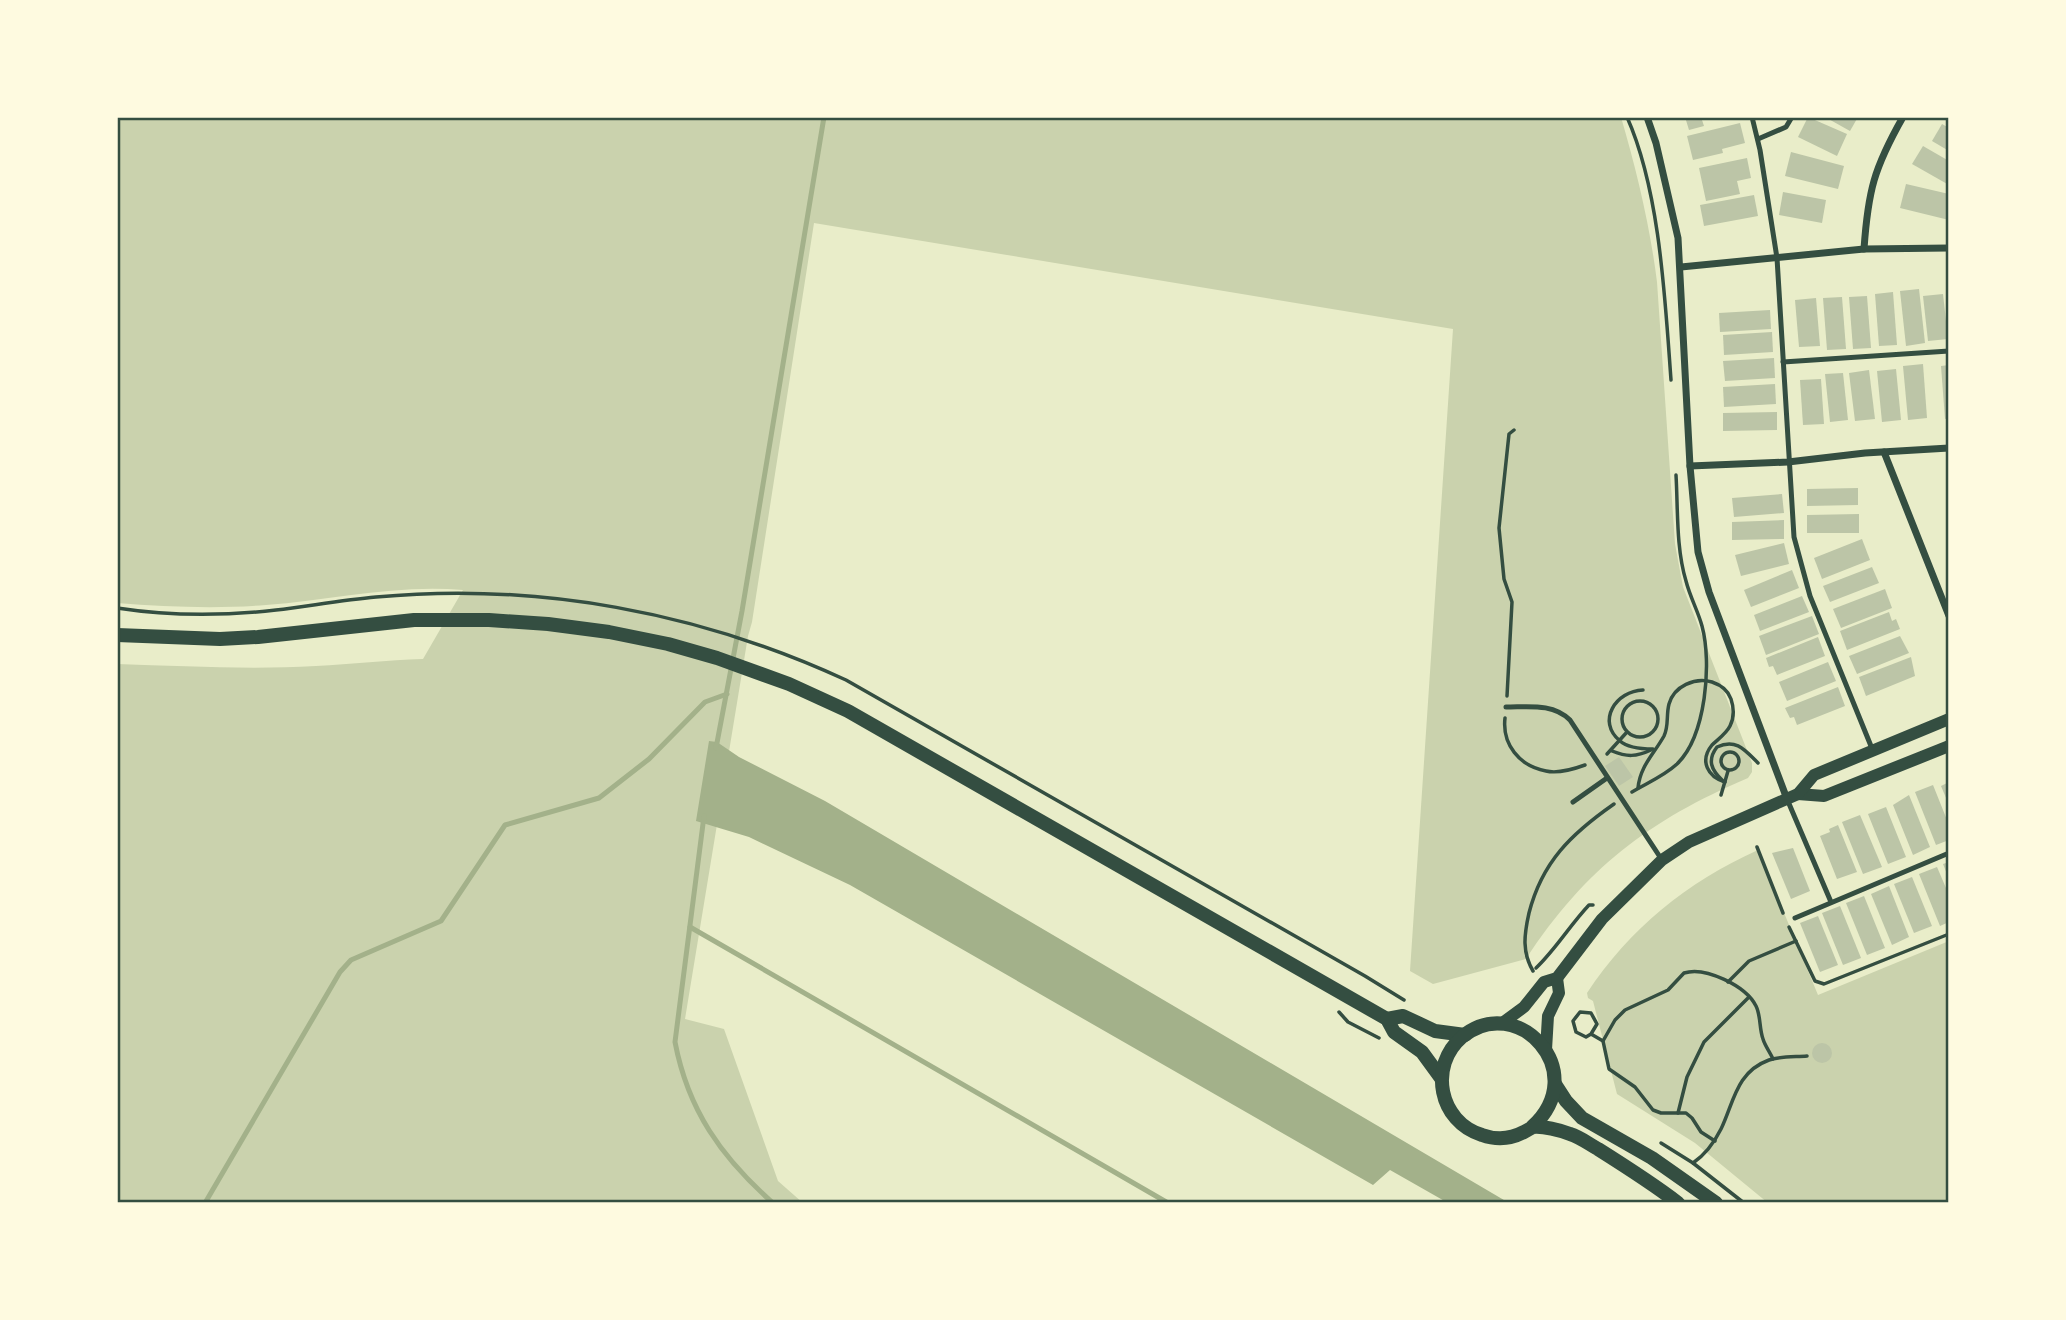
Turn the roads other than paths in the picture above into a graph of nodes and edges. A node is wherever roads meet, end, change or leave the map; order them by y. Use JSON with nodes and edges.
{"nodes":[{"id":1,"x":1647,"y":117,"type":"edge"},
{"id":2,"x":1752,"y":117,"type":"edge"},
{"id":3,"x":1792,"y":117,"type":"edge"},
{"id":4,"x":1903,"y":117,"type":"edge"},
{"id":5,"x":1758,"y":139,"type":"junction"},
{"id":6,"x":1949,"y":248,"type":"edge"},
{"id":7,"x":1864,"y":249,"type":"junction"},
{"id":8,"x":1777,"y":258,"type":"junction"},
{"id":9,"x":1681,"y":267,"type":"junction"},
{"id":10,"x":1949,"y":351,"type":"edge"},
{"id":11,"x":1783,"y":362,"type":"junction"},
{"id":12,"x":1949,"y":447,"type":"edge"},
{"id":13,"x":1884,"y":452,"type":"junction"},
{"id":14,"x":1788,"y":462,"type":"junction"},
{"id":15,"x":1690,"y":466,"type":"junction"},
{"id":16,"x":1946,"y":603,"type":"edge"},
{"id":17,"x":1949,"y":616,"type":"edge"},
{"id":18,"x":117,"y":635,"type":"edge"},
{"id":19,"x":1506,"y":707,"type":"road end"},
{"id":20,"x":1949,"y":719,"type":"edge"},
{"id":21,"x":1949,"y":746,"type":"edge"},
{"id":22,"x":1872,"y":751,"type":"junction"},
{"id":23,"x":1608,"y":778,"type":"junction"},
{"id":24,"x":1793,"y":797,"type":"junction"},
{"id":25,"x":1573,"y":802,"type":"dead end"},
{"id":26,"x":1949,"y":853,"type":"edge"},
{"id":27,"x":1662,"y":860,"type":"junction"},
{"id":28,"x":1831,"y":902,"type":"junction"},
{"id":29,"x":1794,"y":918,"type":"dead end"},
{"id":30,"x":1557,"y":978,"type":"junction"},
{"id":31,"x":1387,"y":1019,"type":"junction"},
{"id":32,"x":1501,"y":1024,"type":"junction"},
{"id":33,"x":1465,"y":1035,"type":"junction"},
{"id":34,"x":1546,"y":1050,"type":"junction"},
{"id":35,"x":1441,"y":1078,"type":"junction"},
{"id":36,"x":1555,"y":1084,"type":"junction"},
{"id":37,"x":1532,"y":1127,"type":"junction"},
{"id":38,"x":1678,"y":1203,"type":"edge"},
{"id":39,"x":1716,"y":1203,"type":"edge"}],
"edges":[{"from":1,"to":9,"type":"street"},
{"from":2,"to":5,"type":"lane"},
{"from":3,"to":5,"type":"lane"},
{"from":4,"to":7,"type":"street"},
{"from":5,"to":8,"type":"lane"},
{"from":6,"to":7,"type":"street"},
{"from":7,"to":8,"type":"street"},
{"from":8,"to":9,"type":"street"},
{"from":8,"to":11,"type":"lane"},
{"from":9,"to":15,"type":"street"},
{"from":10,"to":11,"type":"lane"},
{"from":11,"to":14,"type":"lane"},
{"from":12,"to":13,"type":"street"},
{"from":13,"to":14,"type":"street"},
{"from":13,"to":16,"type":"street"},
{"from":14,"to":15,"type":"street"},
{"from":14,"to":22,"type":"lane"},
{"from":15,"to":24,"type":"street"},
{"from":16,"to":17,"type":"street"},
{"from":18,"to":31,"type":"main road"},
{"from":19,"to":23,"type":"lane"},
{"from":20,"to":22,"type":"street"},
{"from":21,"to":24,"type":"street"},
{"from":22,"to":24,"type":"street"},
{"from":23,"to":25,"type":"lane"},
{"from":23,"to":27,"type":"lane"},
{"from":24,"to":27,"type":"street"},
{"from":24,"to":28,"type":"lane"},
{"from":26,"to":28,"type":"lane"},
{"from":27,"to":30,"type":"street"},
{"from":28,"to":29,"type":"lane"},
{"from":30,"to":32,"type":"street"},
{"from":30,"to":34,"type":"street"},
{"from":31,"to":33,"type":"main road"},
{"from":31,"to":35,"type":"main road"},
{"from":32,"to":33,"type":"main road"},
{"from":32,"to":34,"type":"main road"},
{"from":33,"to":35,"type":"main road"},
{"from":34,"to":36,"type":"main road"},
{"from":35,"to":37,"type":"main road"},
{"from":36,"to":37,"type":"main road"},
{"from":36,"to":39,"type":"main road"},
{"from":37,"to":38,"type":"main road"}]}
